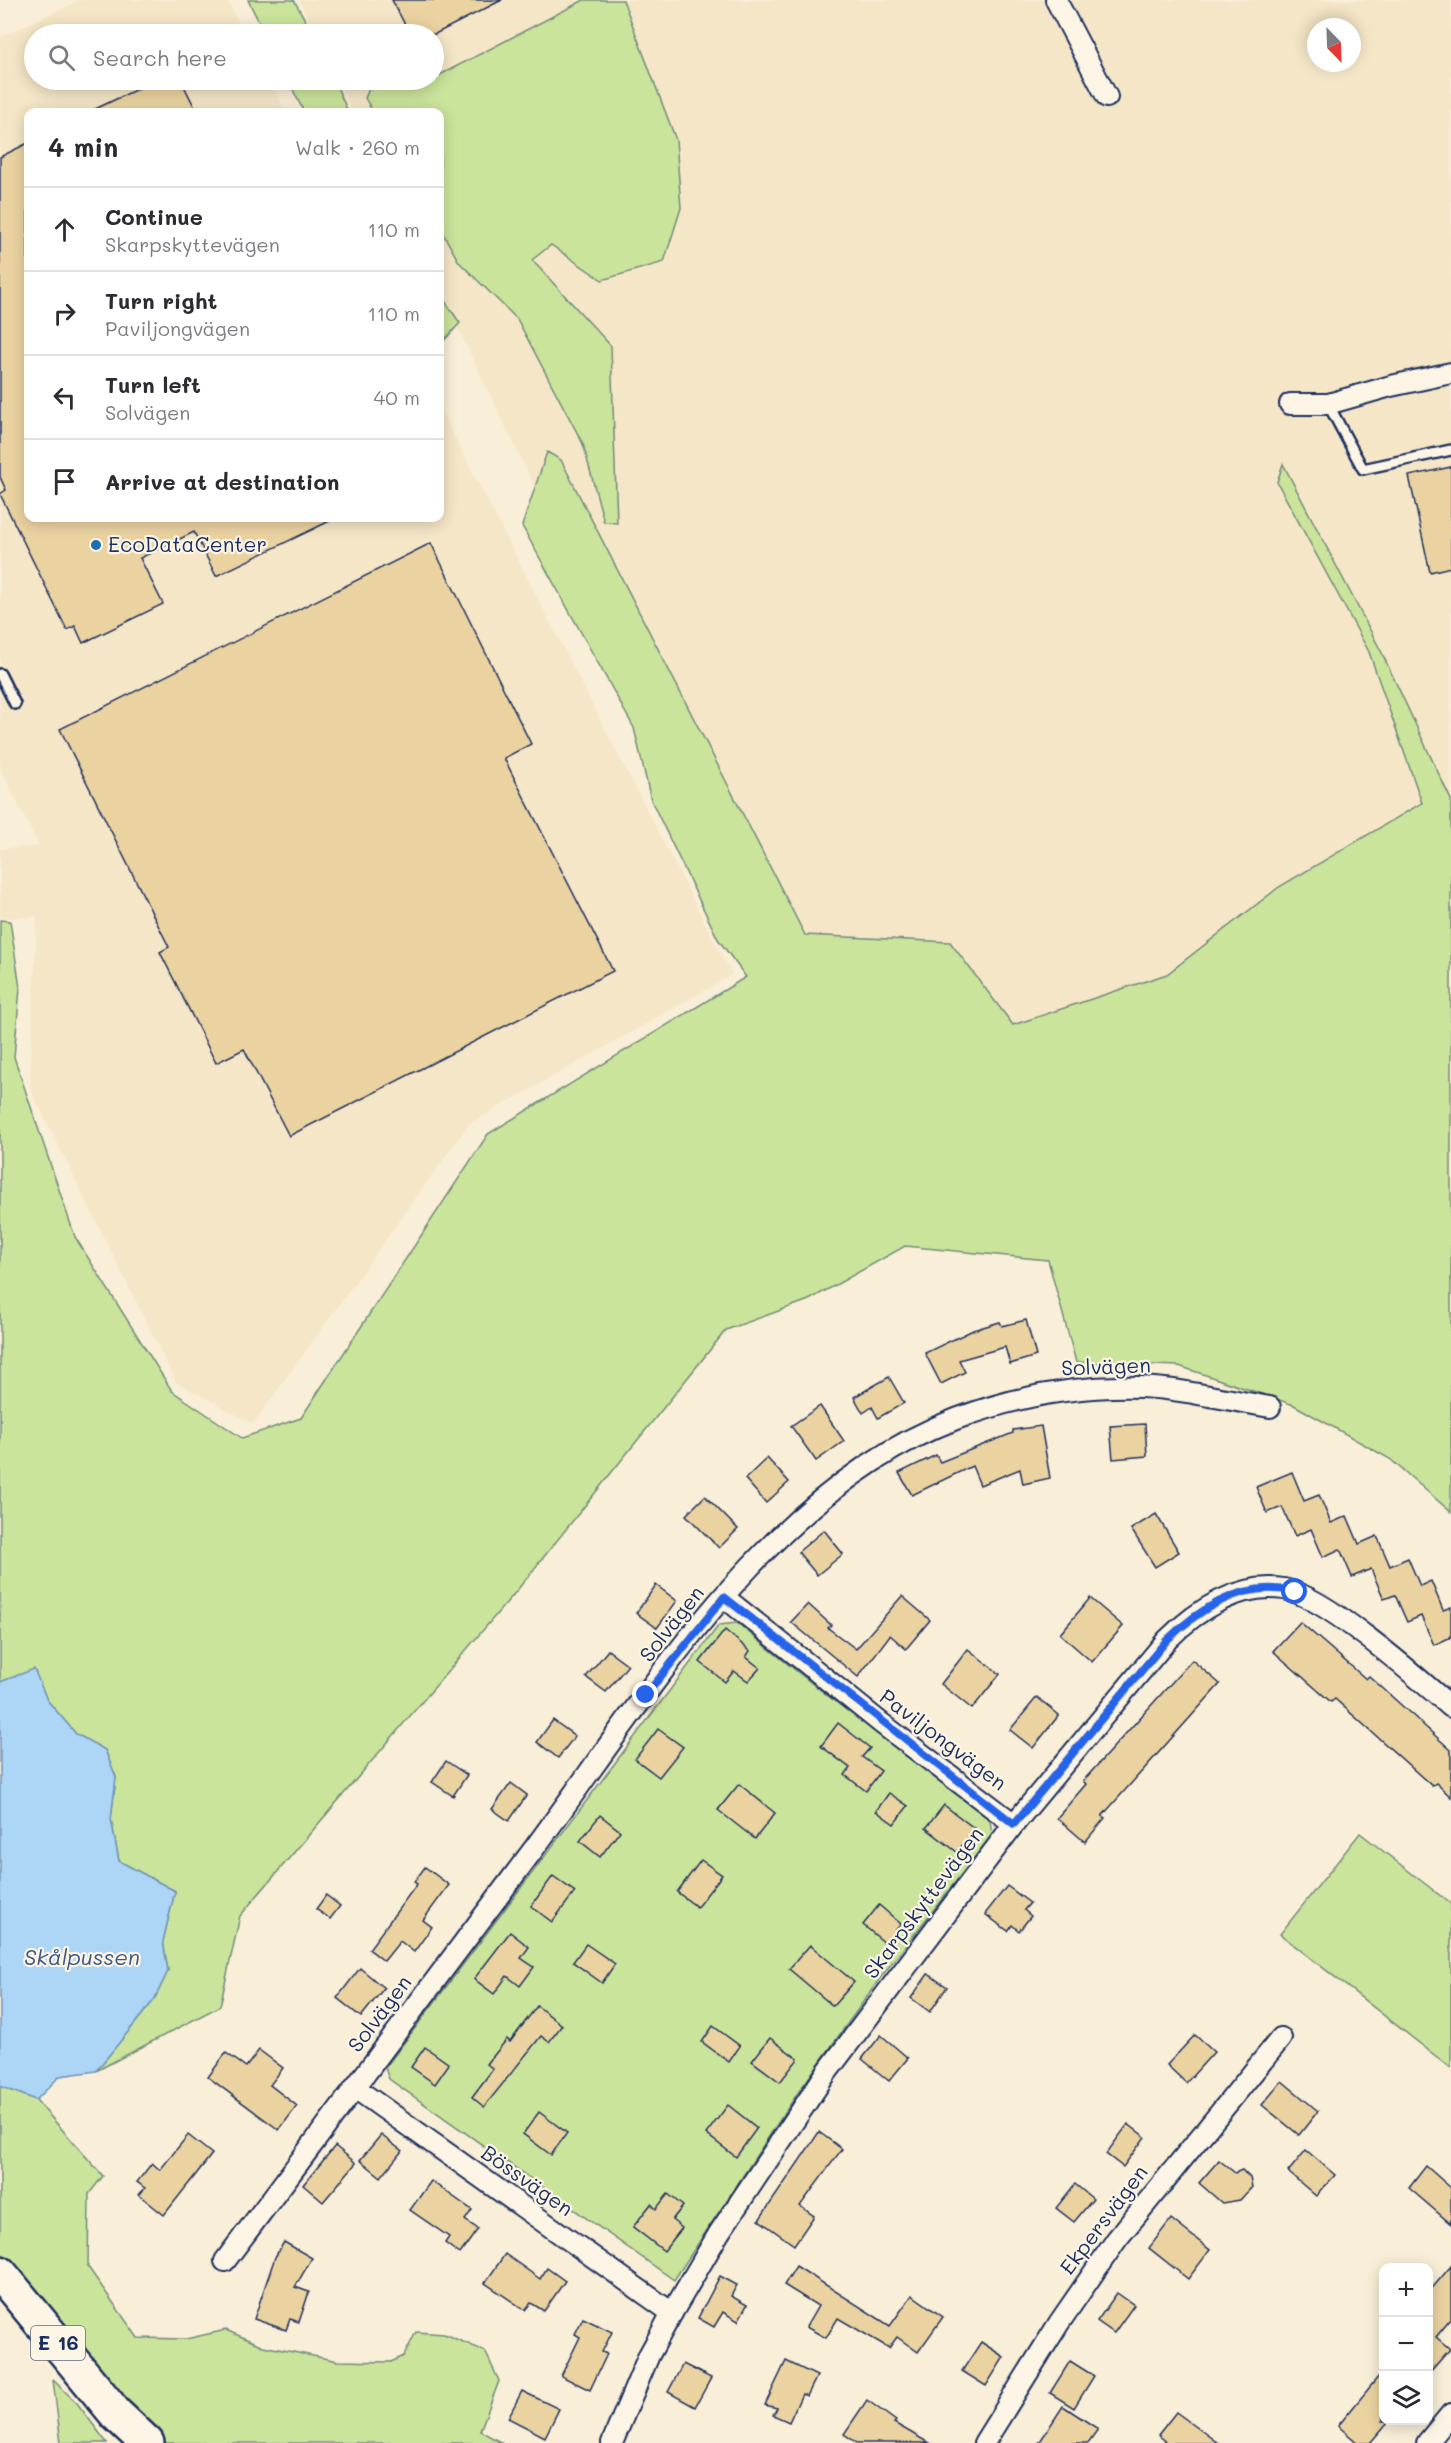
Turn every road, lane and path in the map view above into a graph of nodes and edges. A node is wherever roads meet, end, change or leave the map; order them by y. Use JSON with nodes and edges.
{"nodes":[{"id":1,"x":1056,"y":0,"type":"edge"},
{"id":2,"x":1107,"y":97,"type":"dead end"},
{"id":3,"x":1451,"y":373,"type":"edge"},
{"id":4,"x":1290,"y":404,"type":"dead end"},
{"id":5,"x":1328,"y":404,"type":"junction"},
{"id":6,"x":1451,"y":450,"type":"edge"},
{"id":7,"x":0,"y":674,"type":"edge"},
{"id":8,"x":15,"y":704,"type":"dead end"},
{"id":9,"x":1270,"y":1407,"type":"dead end"},
{"id":10,"x":724,"y":1597,"type":"junction"},
{"id":11,"x":1451,"y":1707,"type":"edge"},
{"id":12,"x":1014,"y":1824,"type":"junction"},
{"id":13,"x":1281,"y":2038,"type":"dead end"},
{"id":14,"x":355,"y":2088,"type":"junction"},
{"id":15,"x":225,"y":2261,"type":"dead end"},
{"id":16,"x":0,"y":2272,"type":"edge"},
{"id":17,"x":672,"y":2313,"type":"junction"},
{"id":18,"x":116,"y":2414,"type":"junction"},
{"id":19,"x":1451,"y":2414,"type":"edge"},
{"id":20,"x":133,"y":2443,"type":"edge"},
{"id":21,"x":147,"y":2443,"type":"edge"},
{"id":22,"x":612,"y":2443,"type":"edge"},
{"id":23,"x":984,"y":2443,"type":"edge"},
{"id":24,"x":1427,"y":2443,"type":"edge"}],
"edges":[{"from":1,"to":2,"type":"street"},
{"from":3,"to":5,"type":"street"},
{"from":4,"to":5,"type":"street"},
{"from":5,"to":6,"type":"lane"},
{"from":7,"to":8,"type":"lane"},
{"from":9,"to":10,"type":"street","name":"Solvägen"},
{"from":10,"to":12,"type":"street","name":"Paviljongvägen"},
{"from":10,"to":14,"type":"street","name":"Solvägen"},
{"from":11,"to":12,"type":"street","name":"Skarpskyttevägen"},
{"from":12,"to":17,"type":"street","name":"Skarpskyttevägen"},
{"from":13,"to":23,"type":"street","name":"Ekpersvägen"},
{"from":14,"to":15,"type":"street","name":"Solvägen"},
{"from":14,"to":17,"type":"street","name":"Bössvägen"},
{"from":16,"to":18,"type":"highway","number":"E 16"},
{"from":17,"to":22,"type":"street","name":"Skarpskyttevägen"},
{"from":18,"to":20,"type":"highway","number":"E 16"},
{"from":18,"to":21,"type":"highway","number":"E 16"},
{"from":19,"to":24,"type":"street"}]}
